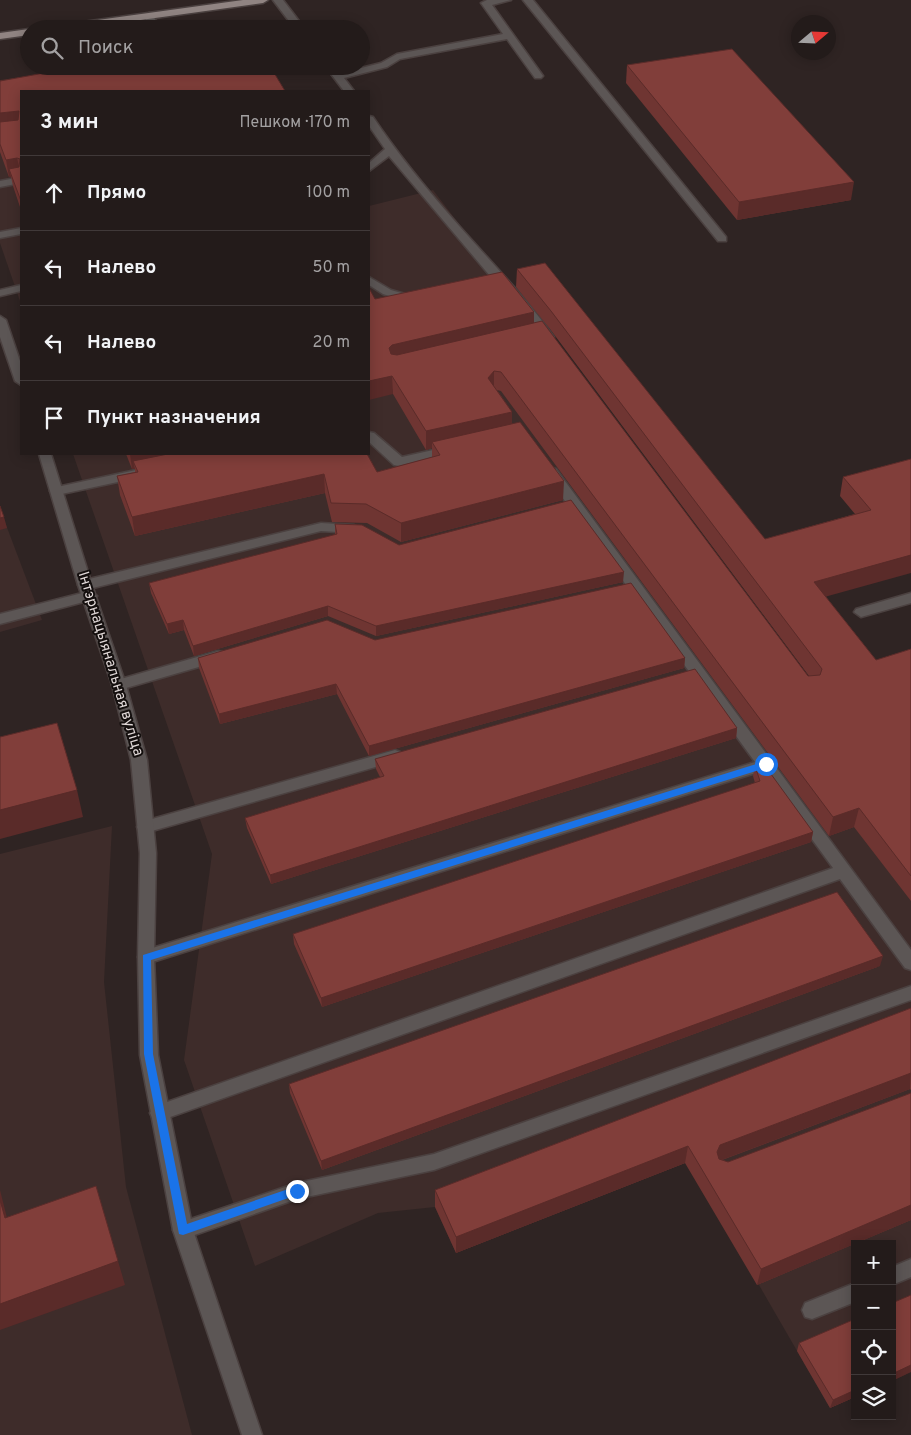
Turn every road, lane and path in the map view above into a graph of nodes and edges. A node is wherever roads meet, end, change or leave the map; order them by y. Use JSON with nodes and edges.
{"nodes":[{"id":1,"x":263,"y":0,"type":"edge"},
{"id":2,"x":278,"y":0,"type":"edge"},
{"id":3,"x":506,"y":0,"type":"edge"},
{"id":4,"x":528,"y":0,"type":"edge"},
{"id":5,"x":149,"y":16,"type":"junction"},
{"id":6,"x":120,"y":20,"type":"edge"},
{"id":7,"x":151,"y":20,"type":"edge"},
{"id":8,"x":293,"y":20,"type":"edge"},
{"id":9,"x":20,"y":33,"type":"edge"},
{"id":10,"x":0,"y":36,"type":"edge"},
{"id":11,"x":509,"y":36,"type":"junction"},
{"id":12,"x":370,"y":69,"type":"edge"},
{"id":13,"x":346,"y":75,"type":"edge"},
{"id":14,"x":538,"y":76,"type":"dead end"},
{"id":15,"x":338,"y":77,"type":"joint"},
{"id":16,"x":348,"y":90,"type":"edge"},
{"id":17,"x":370,"y":120,"type":"edge"},
{"id":18,"x":389,"y":151,"type":"junction"},
{"id":19,"x":370,"y":167,"type":"edge"},
{"id":20,"x":20,"y":180,"type":"edge"},
{"id":21,"x":0,"y":184,"type":"edge"},
{"id":22,"x":20,"y":231,"type":"edge"},
{"id":23,"x":0,"y":235,"type":"edge"},
{"id":24,"x":722,"y":239,"type":"dead end"},
{"id":25,"x":370,"y":280,"type":"edge"},
{"id":26,"x":503,"y":281,"type":"junction"},
{"id":27,"x":485,"y":285,"type":"edge"},
{"id":28,"x":20,"y":288,"type":"edge"},
{"id":29,"x":0,"y":293,"type":"edge"},
{"id":30,"x":431,"y":296,"type":"edge"},
{"id":31,"x":0,"y":320,"type":"edge"},
{"id":32,"x":545,"y":333,"type":"junction"},
{"id":33,"x":526,"y":337,"type":"edge"},
{"id":34,"x":557,"y":348,"type":"edge"},
{"id":35,"x":16,"y":350,"type":"edge"},
{"id":36,"x":20,"y":375,"type":"edge"},
{"id":37,"x":370,"y":437,"type":"edge"},
{"id":38,"x":466,"y":447,"type":"edge"},
{"id":39,"x":45,"y":455,"type":"edge"},
{"id":40,"x":540,"y":457,"type":"edge"},
{"id":41,"x":153,"y":470,"type":"edge"},
{"id":42,"x":57,"y":491,"type":"junction"},
{"id":43,"x":574,"y":503,"type":"junction"},
{"id":44,"x":556,"y":508,"type":"edge"},
{"id":45,"x":366,"y":529,"type":"edge"},
{"id":46,"x":635,"y":586,"type":"junction"},
{"id":47,"x":88,"y":590,"type":"junction"},
{"id":48,"x":616,"y":590,"type":"edge"},
{"id":49,"x":911,"y":598,"type":"edge"},
{"id":50,"x":861,"y":612,"type":"dead end"},
{"id":51,"x":0,"y":619,"type":"edge"},
{"id":52,"x":233,"y":651,"type":"edge"},
{"id":53,"x":697,"y":671,"type":"junction"},
{"id":54,"x":678,"y":676,"type":"edge"},
{"id":55,"x":119,"y":685,"type":"junction"},
{"id":56,"x":411,"y":752,"type":"edge"},
{"id":57,"x":766,"y":764,"type":"junction"},
{"id":58,"x":145,"y":827,"type":"junction"},
{"id":59,"x":843,"y":871,"type":"junction"},
{"id":60,"x":146,"y":957,"type":"junction"},
{"id":61,"x":911,"y":963,"type":"edge"},
{"id":62,"x":911,"y":993,"type":"edge"},
{"id":63,"x":159,"y":1113,"type":"junction"},
{"id":64,"x":183,"y":1230,"type":"junction"},
{"id":65,"x":911,"y":1268,"type":"edge"},
{"id":66,"x":896,"y":1274,"type":"edge"},
{"id":67,"x":851,"y":1294,"type":"edge"},
{"id":68,"x":812,"y":1310,"type":"dead end"},
{"id":69,"x":252,"y":1435,"type":"edge"}],
"edges":[{"from":1,"to":5,"type":"main road"},
{"from":2,"to":8,"type":"street"},
{"from":3,"to":11,"type":"street"},
{"from":4,"to":24,"type":"street"},
{"from":5,"to":6,"type":"main road"},
{"from":5,"to":7,"type":"street"},
{"from":9,"to":10,"type":"main road"},
{"from":11,"to":12,"type":"street"},
{"from":11,"to":14,"type":"street"},
{"from":13,"to":15,"type":"street"},
{"from":15,"to":16,"type":"street"},
{"from":17,"to":18,"type":"street"},
{"from":18,"to":19,"type":"street"},
{"from":18,"to":26,"type":"street"},
{"from":20,"to":21,"type":"street"},
{"from":22,"to":23,"type":"street"},
{"from":25,"to":30,"type":"street"},
{"from":26,"to":27,"type":"street"},
{"from":26,"to":32,"type":"street"},
{"from":28,"to":29,"type":"street"},
{"from":31,"to":35,"type":"street"},
{"from":32,"to":33,"type":"street"},
{"from":32,"to":34,"type":"street"},
{"from":35,"to":36,"type":"street"},
{"from":37,"to":38,"type":"street"},
{"from":39,"to":42,"type":"street","name":"Інтэрнацыянальная вуліца"},
{"from":40,"to":43,"type":"street"},
{"from":41,"to":42,"type":"street"},
{"from":42,"to":47,"type":"street","name":"Інтэрнацыянальная вуліца"},
{"from":43,"to":44,"type":"street"},
{"from":43,"to":46,"type":"street"},
{"from":45,"to":47,"type":"street"},
{"from":46,"to":48,"type":"street"},
{"from":46,"to":53,"type":"street"},
{"from":47,"to":51,"type":"street"},
{"from":47,"to":55,"type":"street","name":"Інтэрнацыянальная вуліца"},
{"from":49,"to":50,"type":"street"},
{"from":52,"to":55,"type":"street"},
{"from":53,"to":54,"type":"street"},
{"from":53,"to":57,"type":"street"},
{"from":55,"to":58,"type":"street","name":"Інтэрнацыянальная вуліца"},
{"from":56,"to":58,"type":"street"},
{"from":57,"to":59,"type":"street"},
{"from":57,"to":60,"type":"street"},
{"from":58,"to":60,"type":"street","name":"Інтэрнацыянальная вуліца"},
{"from":59,"to":61,"type":"street"},
{"from":59,"to":63,"type":"street"},
{"from":60,"to":63,"type":"street","name":"Інтэрнацыянальная вуліца"},
{"from":62,"to":64,"type":"street"},
{"from":63,"to":64,"type":"street","name":"Інтэрнацыянальная вуліца"},
{"from":64,"to":69,"type":"street","name":"Інтэрнацыянальная вуліца"},
{"from":65,"to":66,"type":"street"},
{"from":67,"to":68,"type":"street"}]}
